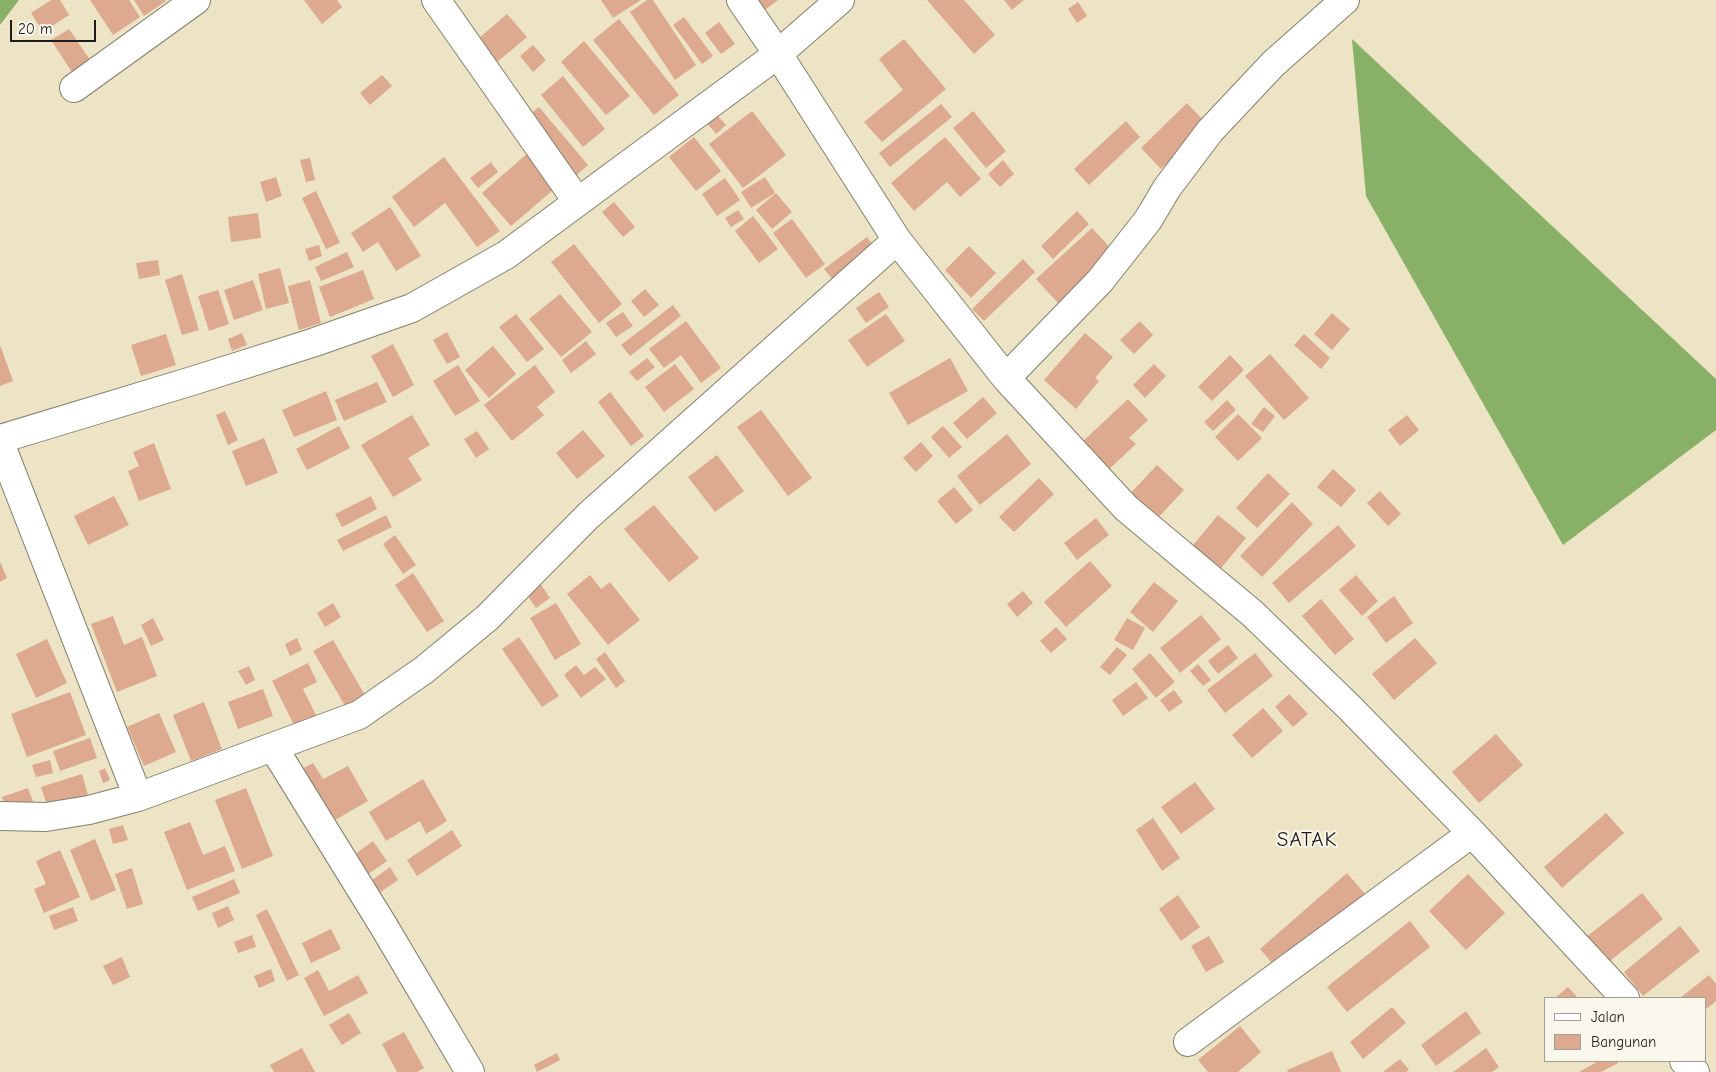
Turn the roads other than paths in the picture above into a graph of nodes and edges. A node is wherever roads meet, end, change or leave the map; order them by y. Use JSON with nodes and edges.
{"nodes":[{"id":1,"x":196,"y":0,"type":"edge"},
{"id":2,"x":436,"y":0,"type":"edge"},
{"id":3,"x":741,"y":0,"type":"edge"},
{"id":4,"x":840,"y":0,"type":"edge"},
{"id":5,"x":1345,"y":0,"type":"edge"},
{"id":6,"x":778,"y":54,"type":"junction"},
{"id":7,"x":74,"y":88,"type":"dead end"},
{"id":8,"x":577,"y":201,"type":"junction"},
{"id":9,"x":897,"y":240,"type":"junction"},
{"id":10,"x":1006,"y":378,"type":"junction"},
{"id":11,"x":0,"y":441,"type":"edge"},
{"id":12,"x":273,"y":747,"type":"junction"},
{"id":13,"x":138,"y":797,"type":"junction"},
{"id":14,"x":0,"y":816,"type":"edge"},
{"id":15,"x":1472,"y":833,"type":"junction"},
{"id":16,"x":1624,"y":997,"type":"edge"},
{"id":17,"x":1188,"y":1042,"type":"dead end"},
{"id":18,"x":1685,"y":1062,"type":"edge"},
{"id":19,"x":470,"y":1072,"type":"edge"},
{"id":20,"x":1695,"y":1072,"type":"edge"}],
"edges":[{"from":1,"to":7,"type":"street"},
{"from":2,"to":8,"type":"street"},
{"from":3,"to":6,"type":"street"},
{"from":4,"to":6,"type":"street"},
{"from":5,"to":10,"type":"street"},
{"from":6,"to":8,"type":"street"},
{"from":6,"to":9,"type":"street"},
{"from":8,"to":11,"type":"street"},
{"from":9,"to":10,"type":"street"},
{"from":9,"to":12,"type":"street"},
{"from":10,"to":15,"type":"street"},
{"from":11,"to":13,"type":"street"},
{"from":12,"to":13,"type":"street"},
{"from":12,"to":19,"type":"street"},
{"from":13,"to":14,"type":"street"},
{"from":15,"to":16,"type":"street"},
{"from":15,"to":17,"type":"street"},
{"from":18,"to":20,"type":"street"}]}
